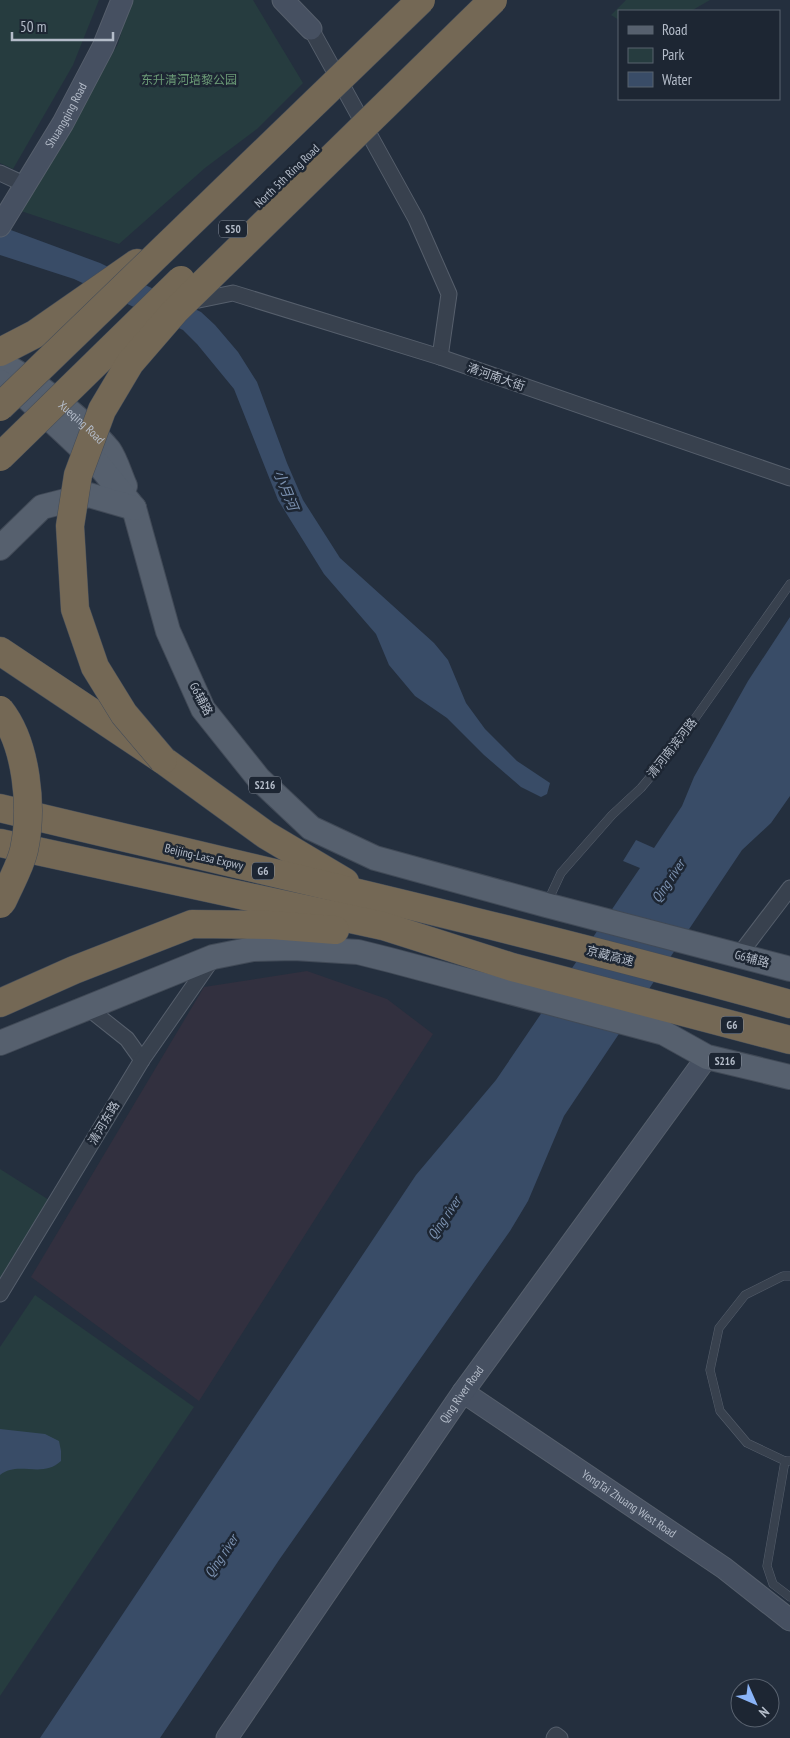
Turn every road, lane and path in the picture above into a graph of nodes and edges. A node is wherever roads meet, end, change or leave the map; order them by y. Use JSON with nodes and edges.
{"nodes":[{"id":1,"x":122,"y":0,"type":"edge"},
{"id":2,"x":283,"y":0,"type":"edge"},
{"id":3,"x":295,"y":0,"type":"edge"},
{"id":4,"x":421,"y":0,"type":"edge"},
{"id":5,"x":467,"y":0,"type":"edge"},
{"id":6,"x":493,"y":0,"type":"edge"},
{"id":7,"x":311,"y":29,"type":"junction"},
{"id":8,"x":0,"y":173,"type":"edge"},
{"id":9,"x":26,"y":185,"type":"junction"},
{"id":10,"x":194,"y":220,"type":"junction"},
{"id":11,"x":0,"y":226,"type":"edge"},
{"id":12,"x":200,"y":300,"type":"dead end"},
{"id":13,"x":0,"y":352,"type":"edge"},
{"id":14,"x":440,"y":357,"type":"junction"},
{"id":15,"x":0,"y":363,"type":"edge"},
{"id":16,"x":0,"y":382,"type":"edge"},
{"id":17,"x":0,"y":408,"type":"edge"},
{"id":18,"x":0,"y":457,"type":"edge"},
{"id":19,"x":790,"y":478,"type":"edge"},
{"id":20,"x":134,"y":508,"type":"junction"},
{"id":21,"x":0,"y":548,"type":"edge"},
{"id":22,"x":790,"y":584,"type":"edge"},
{"id":23,"x":0,"y":650,"type":"edge"},
{"id":24,"x":0,"y":710,"type":"edge"},
{"id":25,"x":162,"y":760,"type":"junction"},
{"id":26,"x":0,"y":808,"type":"edge"},
{"id":27,"x":0,"y":843,"type":"edge"},
{"id":28,"x":790,"y":888,"type":"edge"},
{"id":29,"x":368,"y":896,"type":"junction"},
{"id":30,"x":0,"y":904,"type":"edge"},
{"id":31,"x":546,"y":905,"type":"junction"},
{"id":32,"x":382,"y":926,"type":"junction"},
{"id":33,"x":525,"y":935,"type":"joint"},
{"id":34,"x":740,"y":955,"type":"junction"},
{"id":35,"x":214,"y":957,"type":"junction"},
{"id":36,"x":790,"y":969,"type":"edge"},
{"id":37,"x":506,"y":979,"type":"junction"},
{"id":38,"x":0,"y":1004,"type":"edge"},
{"id":39,"x":790,"y":1004,"type":"edge"},
{"id":40,"x":88,"y":1008,"type":"junction"},
{"id":41,"x":669,"y":1022,"type":"junction"},
{"id":42,"x":790,"y":1040,"type":"edge"},
{"id":43,"x":0,"y":1043,"type":"edge"},
{"id":44,"x":707,"y":1057,"type":"junction"},
{"id":45,"x":142,"y":1060,"type":"junction"},
{"id":46,"x":790,"y":1077,"type":"edge"},
{"id":47,"x":790,"y":1276,"type":"edge"},
{"id":48,"x":0,"y":1294,"type":"edge"},
{"id":49,"x":463,"y":1392,"type":"junction"},
{"id":50,"x":788,"y":1461,"type":"edge"},
{"id":51,"x":790,"y":1597,"type":"edge"},
{"id":52,"x":790,"y":1620,"type":"edge"},
{"id":53,"x":227,"y":1738,"type":"edge"},
{"id":54,"x":554,"y":1738,"type":"edge"},
{"id":55,"x":560,"y":1738,"type":"edge"}],
"edges":[{"from":1,"to":9,"type":"street","name":"Shuangqing Road"},
{"from":2,"to":7,"type":"street"},
{"from":3,"to":7,"type":"street"},
{"from":4,"to":10,"type":"highway","number":"S50","bridge":true},
{"from":5,"to":18,"type":"highway","name":"North 5th Ring Road","number":"S50","bridge":true},
{"from":6,"to":25,"type":"highway","bridge":true},
{"from":7,"to":14,"type":"street"},
{"from":8,"to":9,"type":"street"},
{"from":9,"to":11,"type":"street","name":"Shuangqing Road"},
{"from":10,"to":13,"type":"highway","bridge":true},
{"from":10,"to":17,"type":"highway","number":"S50","bridge":true},
{"from":12,"to":14,"type":"street","name":"清河南大街"},
{"from":14,"to":19,"type":"street","name":"清河南大街"},
{"from":15,"to":20,"type":"main road","name":"Xueqing Road"},
{"from":16,"to":20,"type":"main road","name":"G6辅路","number":"S216"},
{"from":20,"to":21,"type":"main road"},
{"from":20,"to":31,"type":"main road","name":"G6辅路","number":"S216"},
{"from":22,"to":31,"type":"lane","name":"清河南滨河路"},
{"from":23,"to":25,"type":"highway"},
{"from":24,"to":30,"type":"highway","bridge":true},
{"from":25,"to":29,"type":"highway"},
{"from":26,"to":29,"type":"highway","name":"Beijing-Lasa Expwy","number":"G6"},
{"from":27,"to":32,"type":"highway","number":"G6"},
{"from":28,"to":34,"type":"street"},
{"from":29,"to":33,"type":"highway","name":"Beijing-Lasa Expwy","number":"G6"},
{"from":31,"to":34,"type":"main road","name":"G6辅路"},
{"from":32,"to":37,"type":"highway","number":"G6"},
{"from":32,"to":38,"type":"highway"},
{"from":33,"to":39,"type":"highway","name":"京藏高速","number":"G6"},
{"from":34,"to":36,"type":"main road","name":"G6辅路"},
{"from":35,"to":37,"type":"main road"},
{"from":35,"to":40,"type":"main road"},
{"from":35,"to":45,"type":"street","name":"清河东路"},
{"from":37,"to":41,"type":"highway","number":"G6"},
{"from":40,"to":43,"type":"main road"},
{"from":40,"to":45,"type":"street"},
{"from":41,"to":42,"type":"highway","number":"G6"},
{"from":41,"to":44,"type":"main road","number":"S216"},
{"from":44,"to":46,"type":"main road","number":"S216"},
{"from":44,"to":49,"type":"street","name":"Qing River Road"},
{"from":45,"to":48,"type":"street","name":"清河东路"},
{"from":47,"to":50,"type":"lane"},
{"from":49,"to":52,"type":"street","name":"YongTai Zhuang West Road"},
{"from":49,"to":53,"type":"street","name":"Qing River Road"},
{"from":50,"to":51,"type":"lane"},
{"from":54,"to":55,"type":"street"}]}
